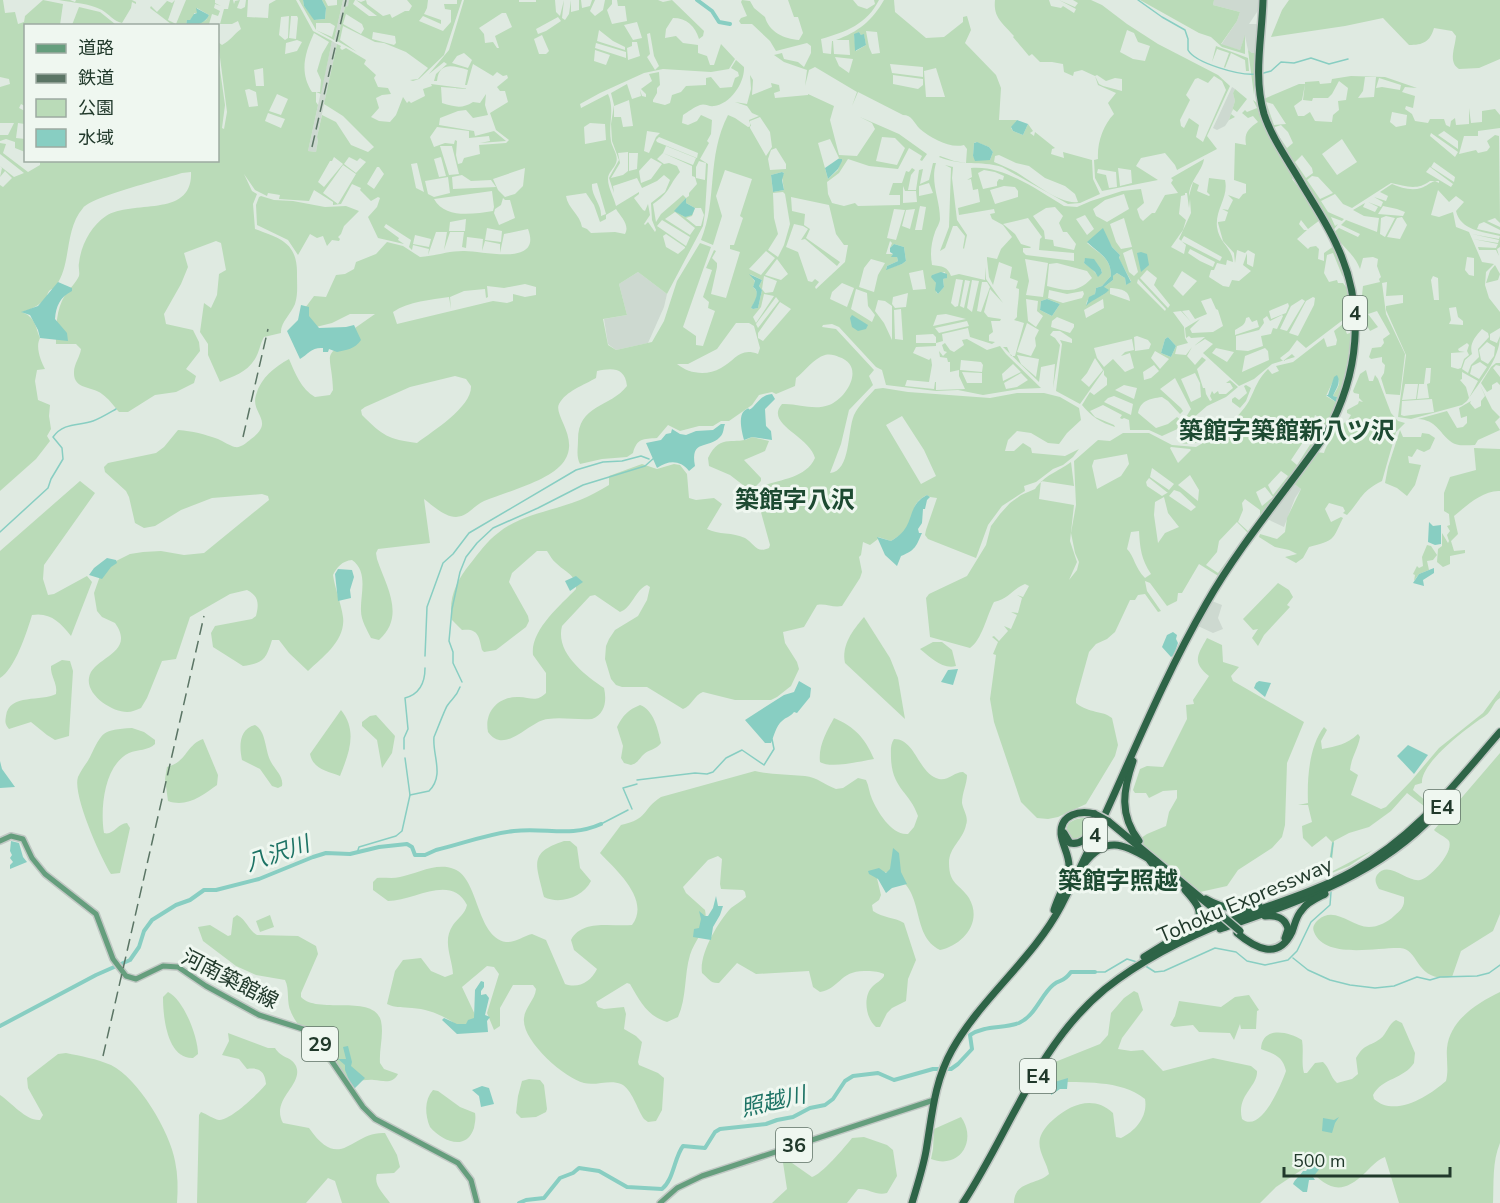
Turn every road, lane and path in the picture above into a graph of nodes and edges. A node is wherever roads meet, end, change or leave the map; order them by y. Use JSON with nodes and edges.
{"nodes":[{"id":1,"x":1263,"y":0,"type":"edge"},
{"id":2,"x":1150,"y":714,"type":"junction"},
{"id":3,"x":1143,"y":730,"type":"junction"},
{"id":4,"x":1500,"y":732,"type":"edge"},
{"id":5,"x":1500,"y":738,"type":"edge"},
{"id":6,"x":1095,"y":818,"type":"junction"},
{"id":7,"x":0,"y":841,"type":"edge"},
{"id":8,"x":1152,"y":861,"type":"junction"},
{"id":9,"x":1373,"y":864,"type":"junction"},
{"id":10,"x":1186,"y":888,"type":"junction"},
{"id":11,"x":1294,"y":897,"type":"junction"},
{"id":12,"x":1054,"y":913,"type":"junction"},
{"id":13,"x":1248,"y":919,"type":"junction"},
{"id":14,"x":1238,"y":932,"type":"junction"},
{"id":15,"x":1143,"y":962,"type":"junction"},
{"id":16,"x":1133,"y":969,"type":"junction"},
{"id":17,"x":934,"y":1100,"type":"junction"},
{"id":18,"x":477,"y":1203,"type":"edge"},
{"id":19,"x":660,"y":1203,"type":"edge"},
{"id":20,"x":912,"y":1203,"type":"edge"},
{"id":21,"x":963,"y":1203,"type":"edge"},
{"id":22,"x":968,"y":1203,"type":"edge"}],
"edges":[{"from":1,"to":2,"type":"highway","number":"4"},
{"from":2,"to":3,"type":"highway","number":"4"},
{"from":2,"to":6,"type":"highway","number":"4"},
{"from":3,"to":8,"type":"highway"},
{"from":3,"to":12,"type":"highway","number":"4"},
{"from":4,"to":11,"type":"highway","name":"Tohoku Expressway","number":"E4"},
{"from":5,"to":9,"type":"highway","name":"Tohoku Expressway","number":"E4"},
{"from":6,"to":6,"type":"highway"},
{"from":6,"to":8,"type":"highway","bridge":true},
{"from":6,"to":12,"type":"highway","number":"4"},
{"from":6,"to":12,"type":"highway"},
{"from":7,"to":18,"type":"main road","name":"河南築館線","number":"29"},
{"from":8,"to":10,"type":"highway"},
{"from":8,"to":12,"type":"highway"},
{"from":9,"to":13,"type":"highway","name":"Tohoku Expressway","number":"E4"},
{"from":9,"to":14,"type":"highway"},
{"from":10,"to":11,"type":"highway"},
{"from":10,"to":14,"type":"highway","bridge":true},
{"from":10,"to":15,"type":"highway"},
{"from":11,"to":15,"type":"highway","name":"Tohoku Expressway","number":"E4"},
{"from":12,"to":17,"type":"highway","number":"4"},
{"from":13,"to":14,"type":"highway"},
{"from":13,"to":15,"type":"highway","name":"Tohoku Expressway","number":"E4"},
{"from":15,"to":16,"type":"highway","name":"Tohoku Expressway","number":"E4"},
{"from":16,"to":21,"type":"highway","number":"E4"},
{"from":16,"to":22,"type":"highway","name":"Tohoku Expressway","number":"E4"},
{"from":17,"to":19,"type":"main road","number":"36"},
{"from":17,"to":20,"type":"highway","number":"4"}]}
